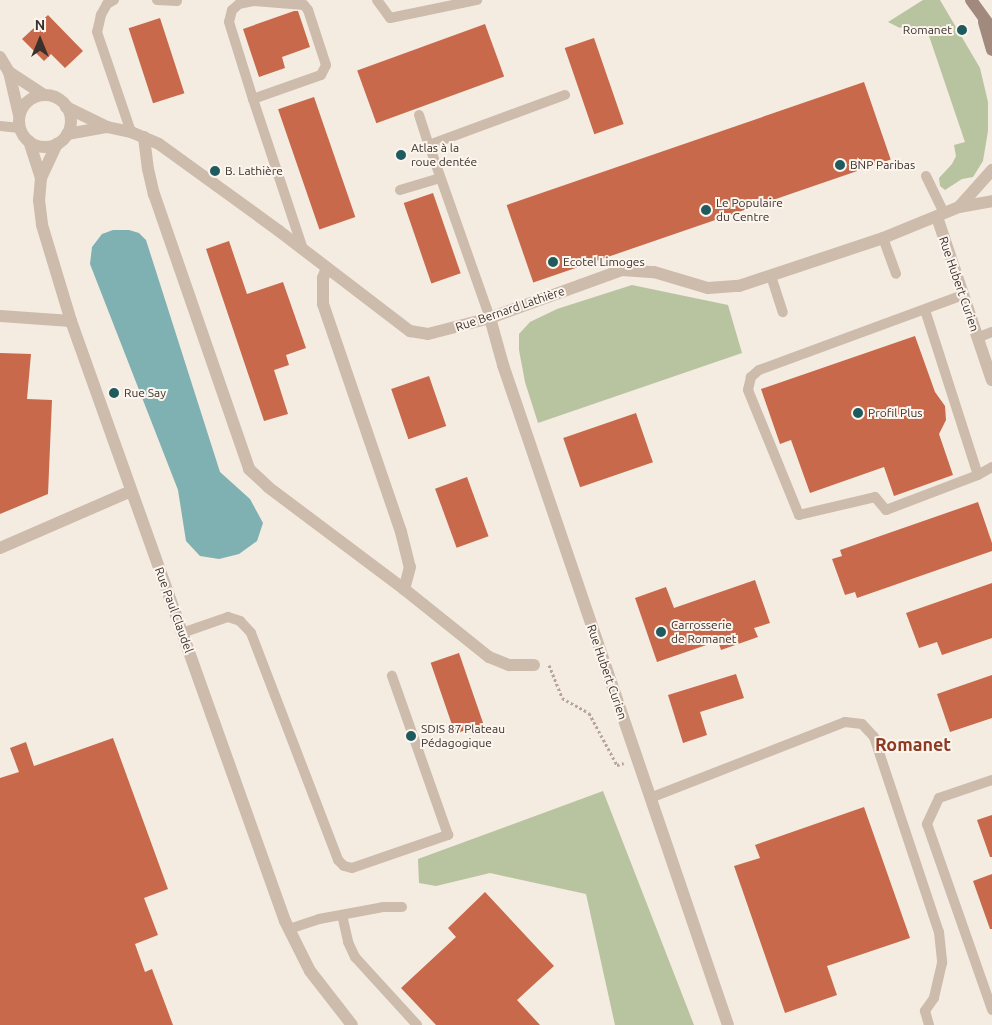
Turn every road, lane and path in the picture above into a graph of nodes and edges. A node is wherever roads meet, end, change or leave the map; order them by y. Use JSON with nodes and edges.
{"nodes":[{"id":1,"x":114,"y":0,"type":"edge"},
{"id":2,"x":157,"y":0,"type":"edge"},
{"id":3,"x":377,"y":0,"type":"edge"},
{"id":4,"x":477,"y":0,"type":"edge"},
{"id":5,"x":971,"y":0,"type":"edge"},
{"id":6,"x":177,"y":1,"type":"edge"},
{"id":7,"x":983,"y":18,"type":"junction"},
{"id":8,"x":992,"y":29,"type":"edge"},
{"id":9,"x":992,"y":50,"type":"edge"},
{"id":10,"x":0,"y":57,"type":"edge"},
{"id":11,"x":9,"y":72,"type":"junction"},
{"id":12,"x":44,"y":95,"type":"junction"},
{"id":13,"x":565,"y":96,"type":"dead end"},
{"id":14,"x":254,"y":98,"type":"junction"},
{"id":15,"x":66,"y":107,"type":"junction"},
{"id":16,"x":419,"y":115,"type":"dead end"},
{"id":17,"x":20,"y":122,"type":"junction"},
{"id":18,"x":0,"y":126,"type":"edge"},
{"id":19,"x":107,"y":127,"type":"junction"},
{"id":20,"x":131,"y":132,"type":"junction"},
{"id":21,"x":67,"y":134,"type":"junction"},
{"id":22,"x":144,"y":137,"type":"junction"},
{"id":23,"x":29,"y":142,"type":"junction"},
{"id":24,"x":57,"y":143,"type":"junction"},
{"id":25,"x":429,"y":144,"type":"junction"},
{"id":26,"x":992,"y":170,"type":"edge"},
{"id":27,"x":926,"y":176,"type":"dead end"},
{"id":28,"x":41,"y":178,"type":"junction"},
{"id":29,"x":440,"y":178,"type":"junction"},
{"id":30,"x":400,"y":190,"type":"dead end"},
{"id":31,"x":992,"y":201,"type":"edge"},
{"id":32,"x":959,"y":207,"type":"junction"},
{"id":33,"x":940,"y":215,"type":"junction"},
{"id":34,"x":883,"y":238,"type":"junction"},
{"id":35,"x":303,"y":249,"type":"junction"},
{"id":36,"x":327,"y":268,"type":"junction"},
{"id":37,"x":896,"y":274,"type":"dead end"},
{"id":38,"x":771,"y":276,"type":"junction"},
{"id":39,"x":962,"y":295,"type":"junction"},
{"id":40,"x":925,"y":310,"type":"junction"},
{"id":41,"x":783,"y":312,"type":"dead end"},
{"id":42,"x":0,"y":316,"type":"edge"},
{"id":43,"x":490,"y":318,"type":"junction"},
{"id":44,"x":71,"y":320,"type":"junction"},
{"id":45,"x":992,"y":332,"type":"edge"},
{"id":46,"x":977,"y":338,"type":"junction"},
{"id":47,"x":992,"y":380,"type":"edge"},
{"id":48,"x":992,"y":467,"type":"edge"},
{"id":49,"x":978,"y":475,"type":"junction"},
{"id":50,"x":131,"y":491,"type":"junction"},
{"id":51,"x":0,"y":548,"type":"edge"},
{"id":52,"x":404,"y":589,"type":"junction"},
{"id":53,"x":182,"y":632,"type":"junction"},
{"id":54,"x":549,"y":665,"type":"dead end"},
{"id":55,"x":534,"y":666,"type":"dead end"},
{"id":56,"x":392,"y":676,"type":"dead end"},
{"id":57,"x":637,"y":759,"type":"junction"},
{"id":58,"x":992,"y":780,"type":"edge"},
{"id":59,"x":650,"y":798,"type":"junction"},
{"id":60,"x":402,"y":907,"type":"dead end"},
{"id":61,"x":342,"y":915,"type":"junction"},
{"id":62,"x":289,"y":929,"type":"junction"},
{"id":63,"x":992,"y":1010,"type":"edge"},
{"id":64,"x":352,"y":1025,"type":"edge"},
{"id":65,"x":417,"y":1025,"type":"edge"},
{"id":66,"x":728,"y":1025,"type":"edge"},
{"id":67,"x":929,"y":1025,"type":"edge"}],
"edges":[{"from":1,"to":20,"type":"lane"},
{"from":2,"to":6,"type":"lane"},
{"from":3,"to":4,"type":"lane"},
{"from":5,"to":7,"type":"main road"},
{"from":7,"to":8,"type":"main road"},
{"from":7,"to":9,"type":"main road"},
{"from":10,"to":11,"type":"street"},
{"from":11,"to":12,"type":"street"},
{"from":11,"to":17,"type":"street"},
{"from":12,"to":15,"type":"street"},
{"from":12,"to":17,"type":"street"},
{"from":13,"to":25,"type":"lane"},
{"from":14,"to":14,"type":"lane"},
{"from":14,"to":35,"type":"lane"},
{"from":15,"to":19,"type":"street","name":"Rue Bernard Lathière"},
{"from":15,"to":21,"type":"street"},
{"from":16,"to":25,"type":"lane"},
{"from":17,"to":18,"type":"lane"},
{"from":17,"to":23,"type":"street"},
{"from":19,"to":20,"type":"street","name":"Rue Bernard Lathière"},
{"from":19,"to":21,"type":"street","name":"Rue Bernard Lathière"},
{"from":20,"to":22,"type":"street","name":"Rue Bernard Lathière"},
{"from":21,"to":24,"type":"street"},
{"from":22,"to":35,"type":"street","name":"Rue Bernard Lathière"},
{"from":22,"to":52,"type":"street"},
{"from":23,"to":24,"type":"street"},
{"from":23,"to":28,"type":"street","name":"Rue Paul Claudel"},
{"from":24,"to":28,"type":"street","name":"Rue Paul Claudel"},
{"from":25,"to":29,"type":"lane"},
{"from":26,"to":32,"type":"street","name":"Rue Bernard Lathière"},
{"from":27,"to":33,"type":"lane"},
{"from":28,"to":44,"type":"street","name":"Rue Paul Claudel"},
{"from":29,"to":30,"type":"lane"},
{"from":29,"to":43,"type":"lane"},
{"from":31,"to":32,"type":"street","name":"Rue Bernard Lathière"},
{"from":32,"to":33,"type":"street","name":"Rue Bernard Lathière"},
{"from":33,"to":34,"type":"street","name":"Rue Bernard Lathière"},
{"from":33,"to":39,"type":"street","name":"Rue Hubert Curien"},
{"from":34,"to":37,"type":"lane"},
{"from":34,"to":38,"type":"street","name":"Rue Bernard Lathière"},
{"from":35,"to":36,"type":"street","name":"Rue Bernard Lathière"},
{"from":36,"to":43,"type":"street","name":"Rue Bernard Lathière"},
{"from":36,"to":52,"type":"street"},
{"from":38,"to":41,"type":"lane"},
{"from":38,"to":43,"type":"street","name":"Rue Bernard Lathière"},
{"from":39,"to":40,"type":"lane"},
{"from":39,"to":46,"type":"street","name":"Rue Hubert Curien"},
{"from":40,"to":49,"type":"lane"},
{"from":40,"to":49,"type":"lane"},
{"from":42,"to":44,"type":"street"},
{"from":43,"to":57,"type":"street","name":"Rue Hubert Curien"},
{"from":44,"to":50,"type":"street","name":"Rue Paul Claudel"},
{"from":45,"to":46,"type":"lane"},
{"from":46,"to":47,"type":"street","name":"Rue Hubert Curien"},
{"from":48,"to":49,"type":"lane"},
{"from":50,"to":51,"type":"street"},
{"from":50,"to":53,"type":"street","name":"Rue Paul Claudel"},
{"from":52,"to":55,"type":"street"},
{"from":53,"to":56,"type":"lane"},
{"from":53,"to":62,"type":"street","name":"Rue Paul Claudel"},
{"from":54,"to":57,"type":"path"},
{"from":57,"to":59,"type":"street","name":"Rue Hubert Curien"},
{"from":58,"to":63,"type":"lane"},
{"from":59,"to":66,"type":"street","name":"Rue Hubert Curien"},
{"from":59,"to":67,"type":"lane"},
{"from":60,"to":61,"type":"lane"},
{"from":61,"to":62,"type":"lane"},
{"from":61,"to":65,"type":"lane"},
{"from":62,"to":64,"type":"street","name":"Rue Paul Claudel"}]}
